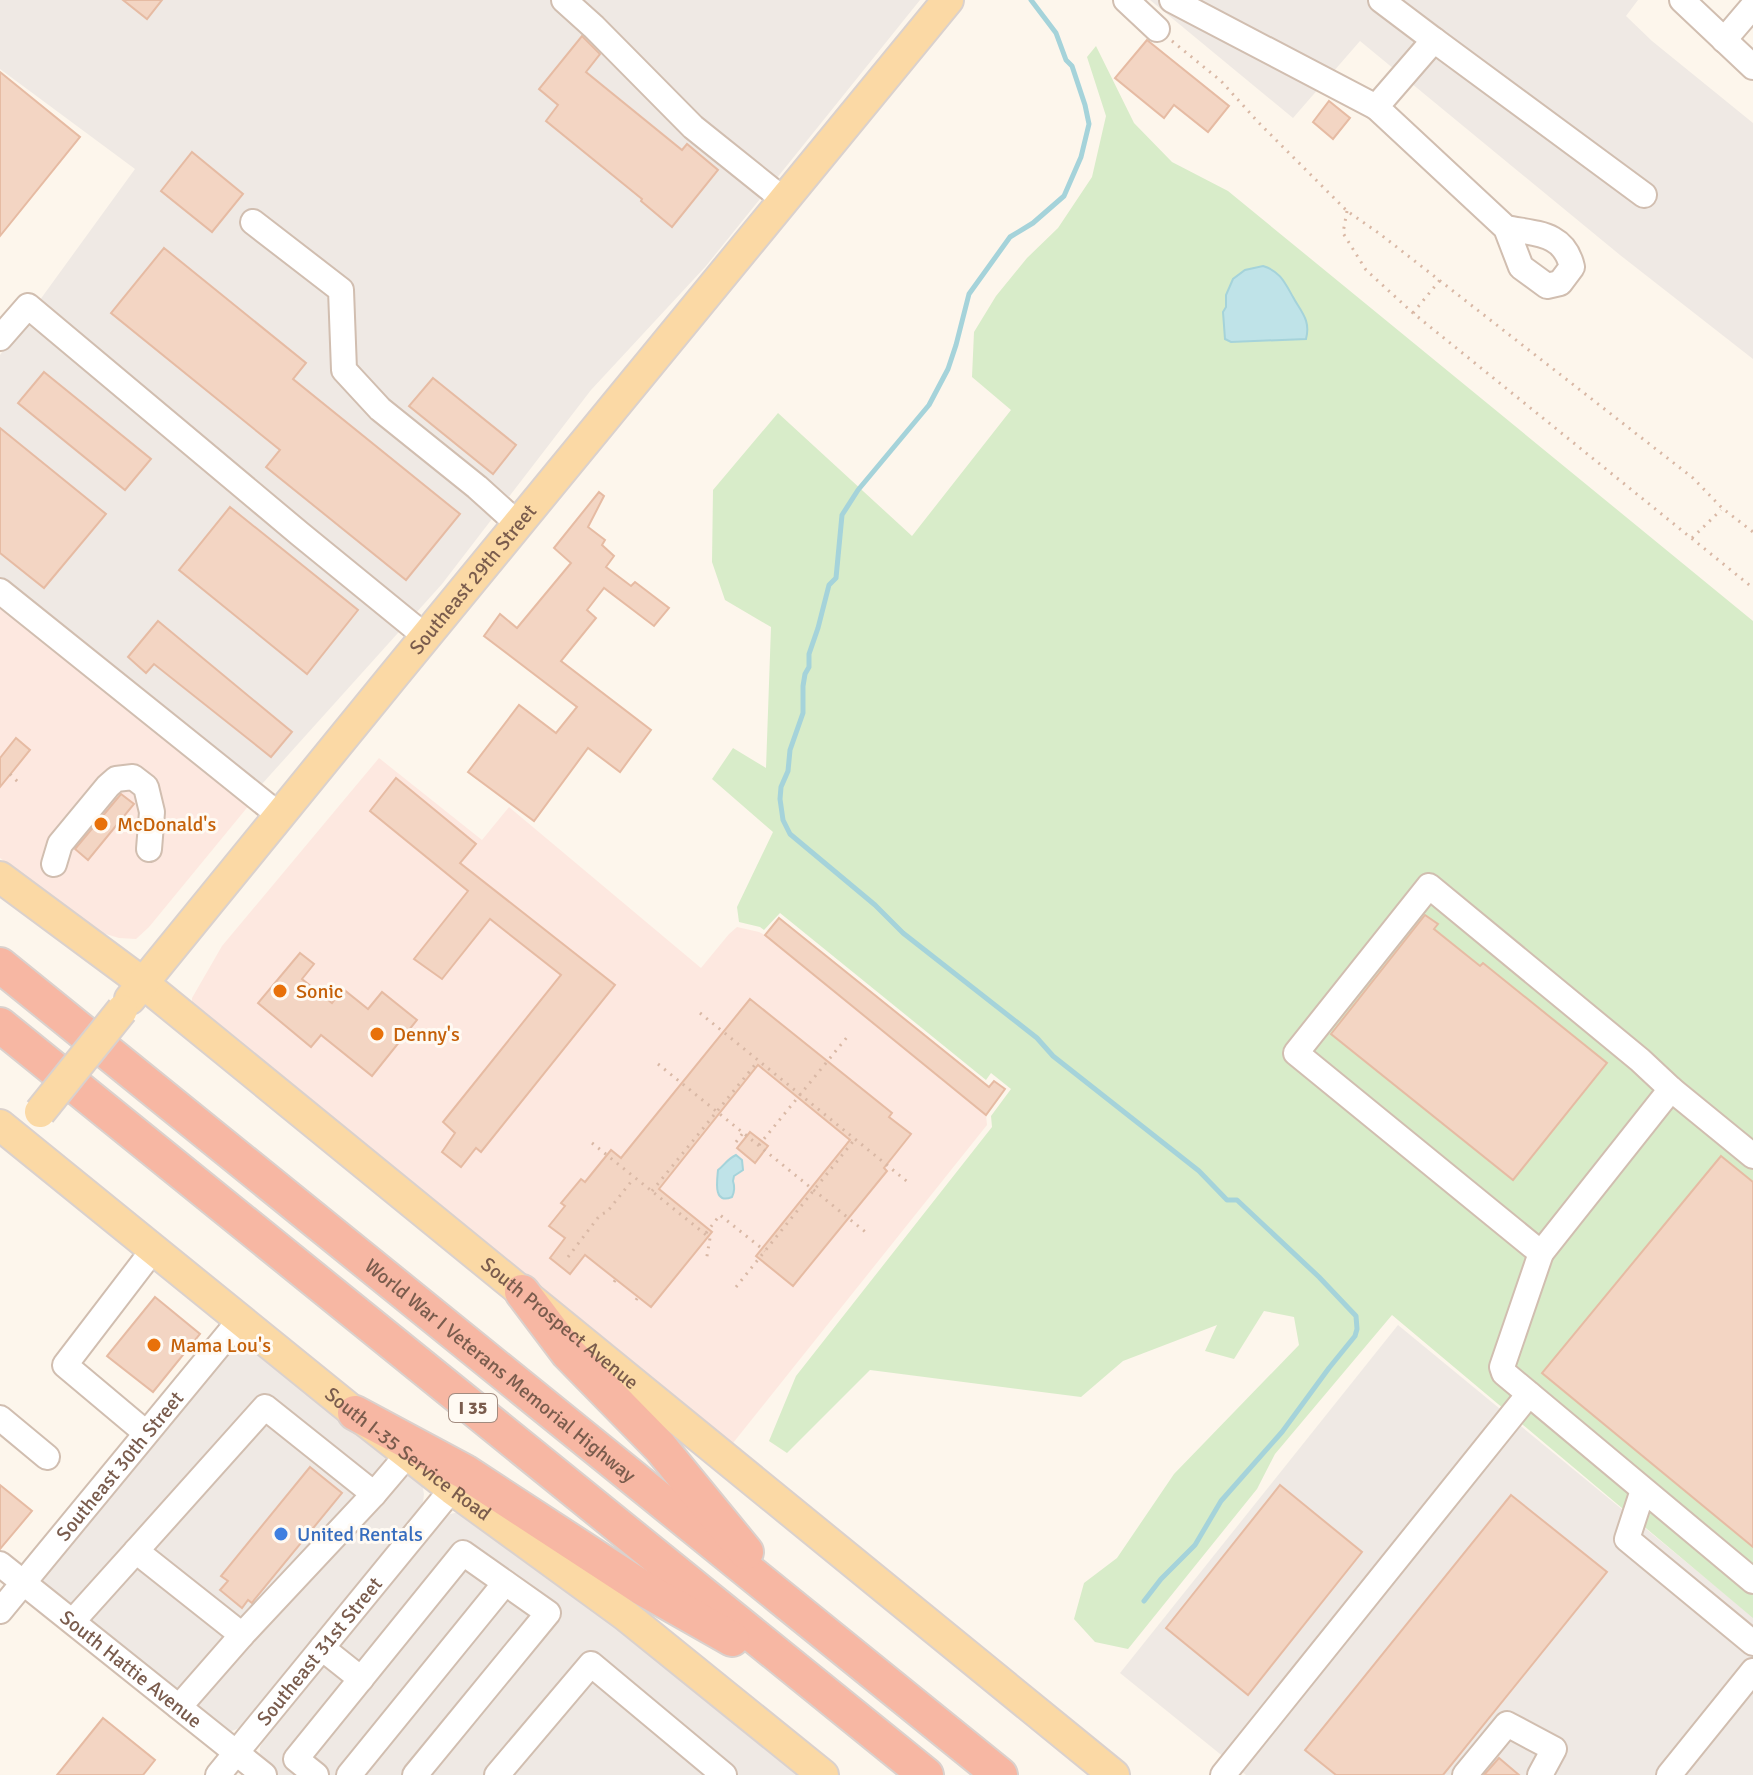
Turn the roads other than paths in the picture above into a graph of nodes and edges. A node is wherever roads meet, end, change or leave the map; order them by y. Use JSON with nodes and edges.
{"nodes":[{"id":1,"x":564,"y":0,"type":"edge"},
{"id":2,"x":948,"y":0,"type":"edge"},
{"id":3,"x":1126,"y":0,"type":"edge"},
{"id":4,"x":1172,"y":0,"type":"edge"},
{"id":5,"x":1381,"y":0,"type":"edge"},
{"id":6,"x":1688,"y":2,"type":"edge"},
{"id":7,"x":1753,"y":6,"type":"edge"},
{"id":8,"x":1157,"y":29,"type":"road end"},
{"id":9,"x":1434,"y":40,"type":"junction"},
{"id":10,"x":1724,"y":40,"type":"junction"},
{"id":11,"x":1753,"y":67,"type":"edge"},
{"id":12,"x":1376,"y":107,"type":"junction"},
{"id":13,"x":1644,"y":195,"type":"dead end"},
{"id":14,"x":784,"y":200,"type":"junction"},
{"id":15,"x":253,"y":222,"type":"dead end"},
{"id":16,"x":1506,"y":228,"type":"dead end"},
{"id":17,"x":4,"y":333,"type":"edge"},
{"id":18,"x":518,"y":524,"type":"junction"},
{"id":19,"x":0,"y":591,"type":"edge"},
{"id":20,"x":425,"y":636,"type":"junction"},
{"id":21,"x":279,"y":815,"type":"junction"},
{"id":22,"x":149,"y":849,"type":"dead end"},
{"id":23,"x":54,"y":864,"type":"dead end"},
{"id":24,"x":0,"y":877,"type":"edge"},
{"id":25,"x":0,"y":965,"type":"edge"},
{"id":26,"x":143,"y":983,"type":"junction"},
{"id":27,"x":0,"y":1025,"type":"edge"},
{"id":28,"x":1671,"y":1089,"type":"junction"},
{"id":29,"x":5,"y":1142,"type":"edge"},
{"id":30,"x":1753,"y":1156,"type":"edge"},
{"id":31,"x":153,"y":1250,"type":"junction"},
{"id":32,"x":1541,"y":1253,"type":"junction"},
{"id":33,"x":522,"y":1292,"type":"junction"},
{"id":34,"x":240,"y":1320,"type":"junction"},
{"id":35,"x":1529,"y":1394,"type":"junction"},
{"id":36,"x":355,"y":1413,"type":"junction"},
{"id":37,"x":0,"y":1418,"type":"edge"},
{"id":38,"x":146,"y":1433,"type":"junction"},
{"id":39,"x":408,"y":1454,"type":"junction"},
{"id":40,"x":47,"y":1457,"type":"dead end"},
{"id":41,"x":452,"y":1489,"type":"junction"},
{"id":42,"x":1643,"y":1490,"type":"junction"},
{"id":43,"x":374,"y":1494,"type":"junction"},
{"id":44,"x":136,"y":1551,"type":"junction"},
{"id":45,"x":0,"y":1564,"type":"edge"},
{"id":46,"x":1753,"y":1581,"type":"edge"},
{"id":47,"x":23,"y":1582,"type":"junction"},
{"id":48,"x":505,"y":1583,"type":"junction"},
{"id":49,"x":792,"y":1608,"type":"junction"},
{"id":50,"x":0,"y":1611,"type":"edge"},
{"id":51,"x":73,"y":1621,"type":"junction"},
{"id":52,"x":242,"y":1635,"type":"junction"},
{"id":53,"x":1753,"y":1643,"type":"edge"},
{"id":54,"x":322,"y":1648,"type":"junction"},
{"id":55,"x":1753,"y":1671,"type":"edge"},
{"id":56,"x":361,"y":1679,"type":"junction"},
{"id":57,"x":821,"y":1690,"type":"junction"},
{"id":58,"x":179,"y":1707,"type":"junction"},
{"id":59,"x":236,"y":1752,"type":"junction"},
{"id":60,"x":218,"y":1775,"type":"edge"},
{"id":61,"x":264,"y":1775,"type":"edge"},
{"id":62,"x":316,"y":1775,"type":"edge"},
{"id":63,"x":349,"y":1775,"type":"edge"},
{"id":64,"x":415,"y":1775,"type":"edge"},
{"id":65,"x":497,"y":1775,"type":"edge"},
{"id":66,"x":724,"y":1775,"type":"edge"},
{"id":67,"x":823,"y":1775,"type":"edge"},
{"id":68,"x":926,"y":1775,"type":"edge"},
{"id":69,"x":1000,"y":1775,"type":"edge"},
{"id":70,"x":1114,"y":1775,"type":"edge"},
{"id":71,"x":1223,"y":1775,"type":"edge"},
{"id":72,"x":1465,"y":1775,"type":"edge"},
{"id":73,"x":1540,"y":1775,"type":"edge"},
{"id":74,"x":1669,"y":1775,"type":"edge"}],
"edges":[{"from":1,"to":14,"type":"street"},
{"from":2,"to":14,"type":"main road","name":"Southeast 29th Street"},
{"from":3,"to":8,"type":"street"},
{"from":4,"to":12,"type":"street"},
{"from":5,"to":9,"type":"street"},
{"from":6,"to":10,"type":"street"},
{"from":7,"to":10,"type":"street"},
{"from":9,"to":12,"type":"street"},
{"from":9,"to":13,"type":"street"},
{"from":10,"to":11,"type":"street"},
{"from":12,"to":16,"type":"street"},
{"from":14,"to":18,"type":"main road","name":"Southeast 29th Street"},
{"from":15,"to":18,"type":"street"},
{"from":17,"to":20,"type":"street"},
{"from":18,"to":20,"type":"main road","name":"Southeast 29th Street"},
{"from":19,"to":21,"type":"street"},
{"from":20,"to":21,"type":"main road","name":"Southeast 29th Street"},
{"from":21,"to":26,"type":"main road","name":"Southeast 29th Street"},
{"from":22,"to":23,"type":"street"},
{"from":24,"to":26,"type":"main road","name":"South Prospect Avenue"},
{"from":25,"to":49,"type":"highway","name":"World War I Veterans Memorial Highway","number":"I 35"},
{"from":26,"to":29,"type":"main road","name":"Southeast 29th Street","bridge":true},
{"from":26,"to":33,"type":"main road","name":"South Prospect Avenue"},
{"from":27,"to":57,"type":"highway","number":"I 35"},
{"from":28,"to":30,"type":"street"},
{"from":28,"to":32,"type":"street"},
{"from":28,"to":32,"type":"street"},
{"from":29,"to":31,"type":"main road","name":"South I-35 Service Road"},
{"from":31,"to":34,"type":"main road","name":"South I-35 Service Road"},
{"from":31,"to":38,"type":"street"},
{"from":32,"to":35,"type":"street"},
{"from":33,"to":49,"type":"highway"},
{"from":33,"to":70,"type":"main road","name":"South Prospect Avenue"},
{"from":34,"to":36,"type":"main road","name":"South I-35 Service Road"},
{"from":34,"to":38,"type":"street","name":"Southeast 30th Street"},
{"from":35,"to":42,"type":"street"},
{"from":35,"to":71,"type":"street"},
{"from":36,"to":39,"type":"main road","name":"South I-35 Service Road"},
{"from":36,"to":57,"type":"highway"},
{"from":37,"to":40,"type":"street"},
{"from":38,"to":47,"type":"street","name":"Southeast 30th Street"},
{"from":39,"to":41,"type":"main road","name":"South I-35 Service Road"},
{"from":39,"to":43,"type":"street"},
{"from":41,"to":54,"type":"street","name":"Southeast 31st Street"},
{"from":41,"to":67,"type":"main road","name":"South I-35 Service Road"},
{"from":42,"to":46,"type":"street"},
{"from":42,"to":53,"type":"street"},
{"from":43,"to":44,"type":"street"},
{"from":43,"to":52,"type":"street"},
{"from":44,"to":51,"type":"street"},
{"from":44,"to":52,"type":"street"},
{"from":45,"to":47,"type":"street","name":"South Hattie Avenue"},
{"from":47,"to":50,"type":"street","name":"Southeast 30th Street"},
{"from":47,"to":51,"type":"street","name":"South Hattie Avenue"},
{"from":48,"to":56,"type":"street"},
{"from":48,"to":63,"type":"street"},
{"from":48,"to":64,"type":"street"},
{"from":49,"to":69,"type":"highway","name":"World War I Veterans Memorial Highway","number":"I 35"},
{"from":51,"to":58,"type":"street","name":"South Hattie Avenue"},
{"from":52,"to":58,"type":"street"},
{"from":54,"to":56,"type":"street"},
{"from":54,"to":59,"type":"street","name":"Southeast 31st Street"},
{"from":55,"to":74,"type":"street"},
{"from":56,"to":62,"type":"street"},
{"from":57,"to":68,"type":"highway","number":"I 35"},
{"from":58,"to":59,"type":"street","name":"South Hattie Avenue"},
{"from":59,"to":60,"type":"street","name":"Southeast 31st Street"},
{"from":59,"to":61,"type":"street","name":"South Hattie Avenue"},
{"from":65,"to":66,"type":"street"},
{"from":72,"to":73,"type":"street"}]}
